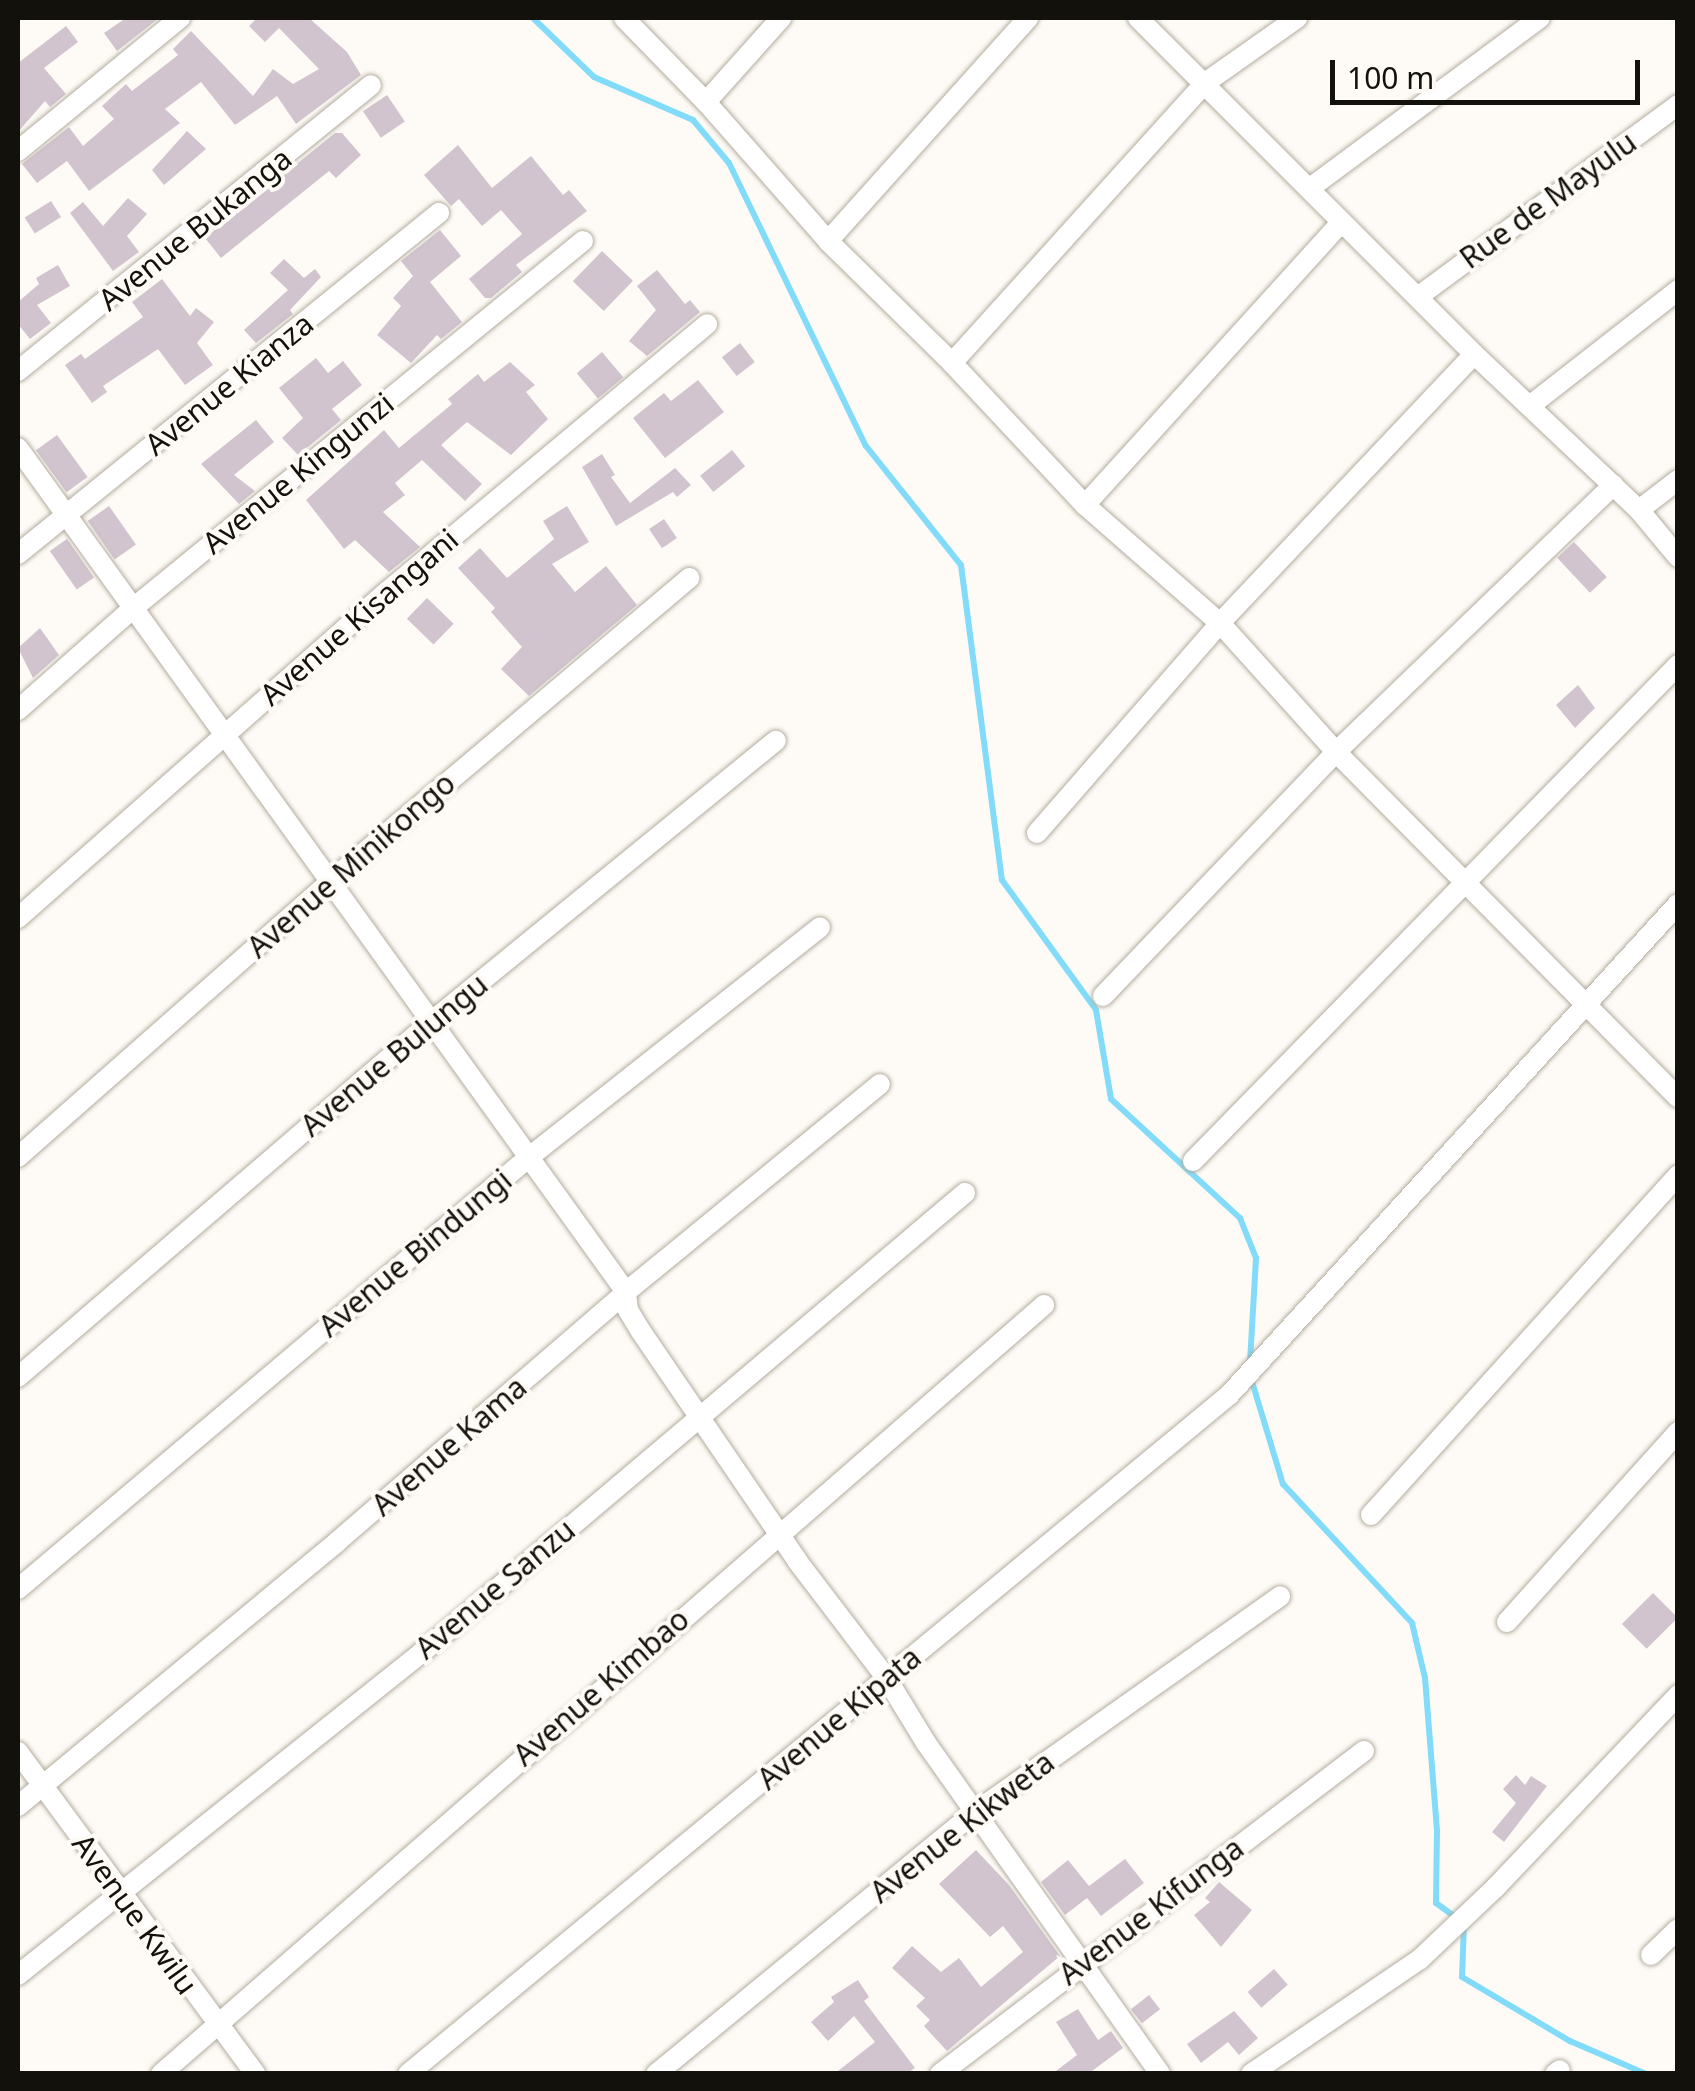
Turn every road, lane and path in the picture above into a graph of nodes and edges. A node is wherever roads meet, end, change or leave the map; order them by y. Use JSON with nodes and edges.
{"nodes":[{"id":1,"x":180,"y":18,"type":"edge"},
{"id":2,"x":624,"y":18,"type":"edge"},
{"id":3,"x":781,"y":18,"type":"edge"},
{"id":4,"x":1028,"y":18,"type":"edge"},
{"id":5,"x":1138,"y":18,"type":"edge"},
{"id":6,"x":1297,"y":18,"type":"edge"},
{"id":7,"x":1540,"y":18,"type":"edge"},
{"id":8,"x":1205,"y":83,"type":"junction"},
{"id":9,"x":370,"y":85,"type":"dead end"},
{"id":10,"x":706,"y":102,"type":"junction"},
{"id":11,"x":1678,"y":105,"type":"edge"},
{"id":12,"x":18,"y":151,"type":"edge"},
{"id":13,"x":1310,"y":188,"type":"junction"},
{"id":14,"x":439,"y":213,"type":"dead end"},
{"id":15,"x":1341,"y":223,"type":"junction"},
{"id":16,"x":828,"y":240,"type":"junction"},
{"id":17,"x":583,"y":241,"type":"dead end"},
{"id":18,"x":1678,"y":290,"type":"edge"},
{"id":19,"x":1420,"y":296,"type":"junction"},
{"id":20,"x":707,"y":324,"type":"dead end"},
{"id":21,"x":1474,"y":354,"type":"junction"},
{"id":22,"x":952,"y":363,"type":"junction"},
{"id":23,"x":18,"y":371,"type":"edge"},
{"id":24,"x":1531,"y":405,"type":"junction"},
{"id":25,"x":18,"y":448,"type":"edge"},
{"id":26,"x":1678,"y":480,"type":"edge"},
{"id":27,"x":1614,"y":485,"type":"junction"},
{"id":28,"x":1085,"y":505,"type":"junction"},
{"id":29,"x":1639,"y":510,"type":"junction"},
{"id":30,"x":64,"y":516,"type":"junction"},
{"id":31,"x":18,"y":554,"type":"edge"},
{"id":32,"x":1678,"y":557,"type":"edge"},
{"id":33,"x":690,"y":578,"type":"dead end"},
{"id":34,"x":132,"y":608,"type":"junction"},
{"id":35,"x":1220,"y":623,"type":"junction"},
{"id":36,"x":1678,"y":664,"type":"edge"},
{"id":37,"x":18,"y":710,"type":"edge"},
{"id":38,"x":226,"y":732,"type":"junction"},
{"id":39,"x":776,"y":741,"type":"dead end"},
{"id":40,"x":1336,"y":752,"type":"junction"},
{"id":41,"x":1037,"y":833,"type":"dead end"},
{"id":42,"x":332,"y":880,"type":"junction"},
{"id":43,"x":1468,"y":881,"type":"junction"},
{"id":44,"x":1678,"y":904,"type":"edge"},
{"id":45,"x":18,"y":918,"type":"edge"},
{"id":46,"x":820,"y":927,"type":"dead end"},
{"id":47,"x":1103,"y":996,"type":"dead end"},
{"id":48,"x":1586,"y":1004,"type":"junction"},
{"id":49,"x":430,"y":1022,"type":"junction"},
{"id":50,"x":880,"y":1084,"type":"dead end"},
{"id":51,"x":1678,"y":1098,"type":"edge"},
{"id":52,"x":18,"y":1157,"type":"edge"},
{"id":53,"x":528,"y":1158,"type":"junction"},
{"id":54,"x":1193,"y":1161,"type":"dead end"},
{"id":55,"x":1678,"y":1175,"type":"edge"},
{"id":56,"x":965,"y":1193,"type":"dead end"},
{"id":57,"x":626,"y":1292,"type":"junction"},
{"id":58,"x":1044,"y":1305,"type":"dead end"},
{"id":59,"x":18,"y":1377,"type":"edge"},
{"id":60,"x":701,"y":1414,"type":"junction"},
{"id":61,"x":1678,"y":1432,"type":"edge"},
{"id":62,"x":1371,"y":1515,"type":"dead end"},
{"id":63,"x":780,"y":1532,"type":"junction"},
{"id":64,"x":18,"y":1588,"type":"edge"},
{"id":65,"x":1280,"y":1596,"type":"dead end"},
{"id":66,"x":1508,"y":1622,"type":"dead end"},
{"id":67,"x":888,"y":1679,"type":"junction"},
{"id":68,"x":1678,"y":1695,"type":"edge"},
{"id":69,"x":1364,"y":1751,"type":"dead end"},
{"id":70,"x":18,"y":1752,"type":"edge"},
{"id":71,"x":42,"y":1786,"type":"junction"},
{"id":72,"x":18,"y":1806,"type":"edge"},
{"id":73,"x":974,"y":1812,"type":"junction"},
{"id":74,"x":119,"y":1894,"type":"junction"},
{"id":75,"x":1678,"y":1929,"type":"edge"},
{"id":76,"x":1651,"y":1955,"type":"dead end"},
{"id":77,"x":1081,"y":1964,"type":"junction"},
{"id":78,"x":18,"y":1975,"type":"edge"},
{"id":79,"x":218,"y":2026,"type":"junction"},
{"id":80,"x":161,"y":2074,"type":"edge"},
{"id":81,"x":255,"y":2074,"type":"edge"},
{"id":82,"x":408,"y":2074,"type":"edge"},
{"id":83,"x":656,"y":2074,"type":"edge"},
{"id":84,"x":940,"y":2074,"type":"edge"},
{"id":85,"x":1160,"y":2074,"type":"edge"},
{"id":86,"x":1251,"y":2074,"type":"edge"}],
"edges":[{"from":1,"to":12,"type":"street"},
{"from":2,"to":10,"type":"street"},
{"from":3,"to":10,"type":"street"},
{"from":4,"to":16,"type":"street"},
{"from":5,"to":8,"type":"street"},
{"from":6,"to":8,"type":"street"},
{"from":7,"to":13,"type":"street"},
{"from":8,"to":13,"type":"street"},
{"from":8,"to":22,"type":"street"},
{"from":9,"to":23,"type":"street","name":"Avenue Bukanga"},
{"from":10,"to":16,"type":"street"},
{"from":11,"to":19,"type":"street","name":"Rue de Mayulu"},
{"from":13,"to":15,"type":"street"},
{"from":14,"to":30,"type":"street","name":"Avenue Kianza"},
{"from":15,"to":19,"type":"street"},
{"from":15,"to":28,"type":"street"},
{"from":16,"to":22,"type":"street"},
{"from":17,"to":34,"type":"street","name":"Avenue Kingunzi"},
{"from":18,"to":24,"type":"street"},
{"from":19,"to":21,"type":"street"},
{"from":20,"to":38,"type":"street","name":"Avenue Kisangani"},
{"from":21,"to":24,"type":"street"},
{"from":21,"to":35,"type":"street"},
{"from":22,"to":28,"type":"street"},
{"from":24,"to":27,"type":"street"},
{"from":25,"to":30,"type":"street"},
{"from":26,"to":29,"type":"street"},
{"from":27,"to":29,"type":"street"},
{"from":27,"to":40,"type":"street"},
{"from":28,"to":35,"type":"street"},
{"from":29,"to":32,"type":"street"},
{"from":30,"to":31,"type":"street","name":"Avenue Kianza"},
{"from":30,"to":34,"type":"street"},
{"from":33,"to":42,"type":"street","name":"Avenue Minikongo"},
{"from":34,"to":37,"type":"street","name":"Avenue Kingunzi"},
{"from":34,"to":38,"type":"street"},
{"from":35,"to":40,"type":"street"},
{"from":35,"to":41,"type":"street"},
{"from":36,"to":43,"type":"street"},
{"from":38,"to":42,"type":"street"},
{"from":38,"to":45,"type":"street","name":"Avenue Kisangani"},
{"from":39,"to":49,"type":"street","name":"Avenue Bulungu"},
{"from":40,"to":43,"type":"street"},
{"from":40,"to":47,"type":"street"},
{"from":42,"to":49,"type":"street"},
{"from":42,"to":52,"type":"street","name":"Avenue Minikongo"},
{"from":43,"to":48,"type":"street"},
{"from":43,"to":54,"type":"street"},
{"from":44,"to":48,"type":"street","name":"Avenue Kipata"},
{"from":46,"to":53,"type":"street","name":"Avenue Bindungi"},
{"from":48,"to":51,"type":"street"},
{"from":48,"to":67,"type":"street","name":"Avenue Kipata"},
{"from":49,"to":53,"type":"street"},
{"from":49,"to":59,"type":"street","name":"Avenue Bulungu"},
{"from":50,"to":57,"type":"street","name":"Avenue Kama"},
{"from":53,"to":57,"type":"street"},
{"from":53,"to":64,"type":"street","name":"Avenue Bindungi"},
{"from":55,"to":62,"type":"street"},
{"from":56,"to":60,"type":"street","name":"Avenue Sanzu"},
{"from":57,"to":60,"type":"street"},
{"from":57,"to":71,"type":"street","name":"Avenue Kama"},
{"from":58,"to":63,"type":"street","name":"Avenue Kimbao"},
{"from":60,"to":63,"type":"street"},
{"from":60,"to":74,"type":"street","name":"Avenue Sanzu"},
{"from":61,"to":66,"type":"street"},
{"from":63,"to":67,"type":"street"},
{"from":63,"to":79,"type":"street","name":"Avenue Kimbao"},
{"from":65,"to":73,"type":"street","name":"Avenue Kikweta"},
{"from":67,"to":73,"type":"street"},
{"from":67,"to":82,"type":"street","name":"Avenue Kipata"},
{"from":68,"to":86,"type":"street"},
{"from":69,"to":77,"type":"street","name":"Avenue Kifunga"},
{"from":70,"to":71,"type":"street","name":"Avenue Kwilu"},
{"from":71,"to":72,"type":"street","name":"Avenue Kama"},
{"from":71,"to":74,"type":"street","name":"Avenue Kwilu"},
{"from":73,"to":77,"type":"street"},
{"from":73,"to":83,"type":"street","name":"Avenue Kikweta"},
{"from":74,"to":78,"type":"street","name":"Avenue Sanzu"},
{"from":74,"to":79,"type":"street","name":"Avenue Kwilu"},
{"from":75,"to":76,"type":"street"},
{"from":77,"to":84,"type":"street","name":"Avenue Kifunga"},
{"from":77,"to":85,"type":"street"},
{"from":79,"to":80,"type":"street","name":"Avenue Kimbao"},
{"from":79,"to":81,"type":"street","name":"Avenue Kwilu"}]}
